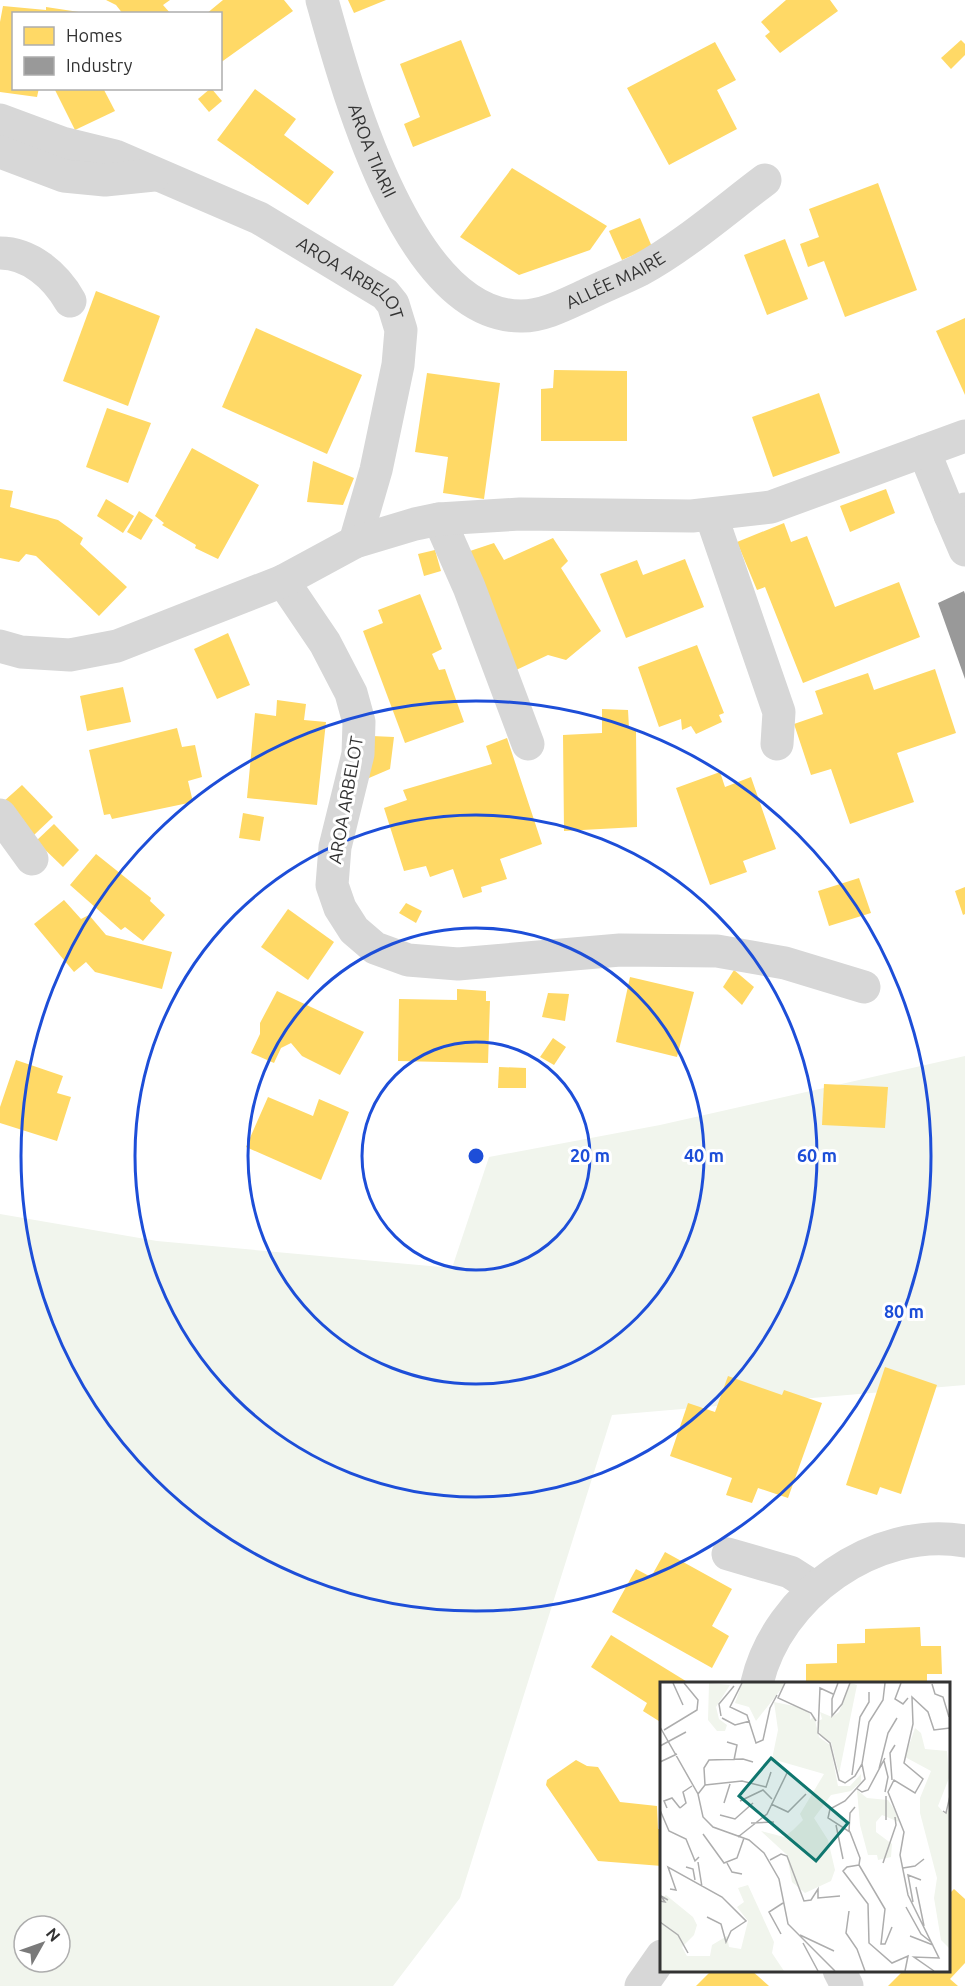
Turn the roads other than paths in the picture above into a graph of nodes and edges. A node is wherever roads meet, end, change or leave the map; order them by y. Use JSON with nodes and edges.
{"nodes":[{"id":1,"x":322,"y":0,"type":"edge"},
{"id":2,"x":0,"y":120,"type":"edge"},
{"id":3,"x":0,"y":152,"type":"edge"},
{"id":4,"x":158,"y":174,"type":"junction"},
{"id":5,"x":765,"y":180,"type":"dead end"},
{"id":6,"x":0,"y":253,"type":"edge"},
{"id":7,"x":452,"y":285,"type":"joint"},
{"id":8,"x":70,"y":301,"type":"dead end"},
{"id":9,"x":947,"y":443,"type":"edge"},
{"id":10,"x":958,"y":512,"type":"edge"},
{"id":11,"x":711,"y":515,"type":"junction"},
{"id":12,"x":439,"y":519,"type":"junction"},
{"id":13,"x":355,"y":542,"type":"junction"},
{"id":14,"x":965,"y":550,"type":"edge"},
{"id":15,"x":283,"y":581,"type":"junction"},
{"id":16,"x":0,"y":646,"type":"edge"},
{"id":17,"x":528,"y":744,"type":"dead end"},
{"id":18,"x":777,"y":744,"type":"dead end"},
{"id":19,"x":0,"y":815,"type":"edge"},
{"id":20,"x":32,"y":859,"type":"dead end"},
{"id":21,"x":864,"y":987,"type":"dead end"},
{"id":22,"x":965,"y":1541,"type":"edge"},
{"id":23,"x":728,"y":1554,"type":"dead end"},
{"id":24,"x":815,"y":1588,"type":"junction"},
{"id":25,"x":757,"y":1682,"type":"edge"},
{"id":26,"x":660,"y":1959,"type":"edge"},
{"id":27,"x":840,"y":1971,"type":"edge"},
{"id":28,"x":641,"y":1986,"type":"edge"},
{"id":29,"x":847,"y":1986,"type":"edge"}],
"edges":[{"from":1,"to":7,"type":"street","name":"AROA TIARII"},
{"from":2,"to":4,"type":"street","name":"AROA ARBELOT"},
{"from":3,"to":4,"type":"street"},
{"from":4,"to":13,"type":"street","name":"AROA ARBELOT"},
{"from":5,"to":7,"type":"street","name":"ALLÉE MAIRE"},
{"from":6,"to":8,"type":"street"},
{"from":9,"to":10,"type":"street"},
{"from":9,"to":11,"type":"street"},
{"from":10,"to":14,"type":"street"},
{"from":11,"to":12,"type":"street"},
{"from":11,"to":18,"type":"street"},
{"from":12,"to":13,"type":"street"},
{"from":12,"to":17,"type":"street"},
{"from":13,"to":15,"type":"street"},
{"from":15,"to":16,"type":"street"},
{"from":15,"to":21,"type":"street","name":"AROA ARBELOT"},
{"from":19,"to":20,"type":"street"},
{"from":22,"to":24,"type":"street"},
{"from":23,"to":24,"type":"street"},
{"from":24,"to":25,"type":"street"},
{"from":26,"to":28,"type":"street"},
{"from":27,"to":29,"type":"street"}]}
